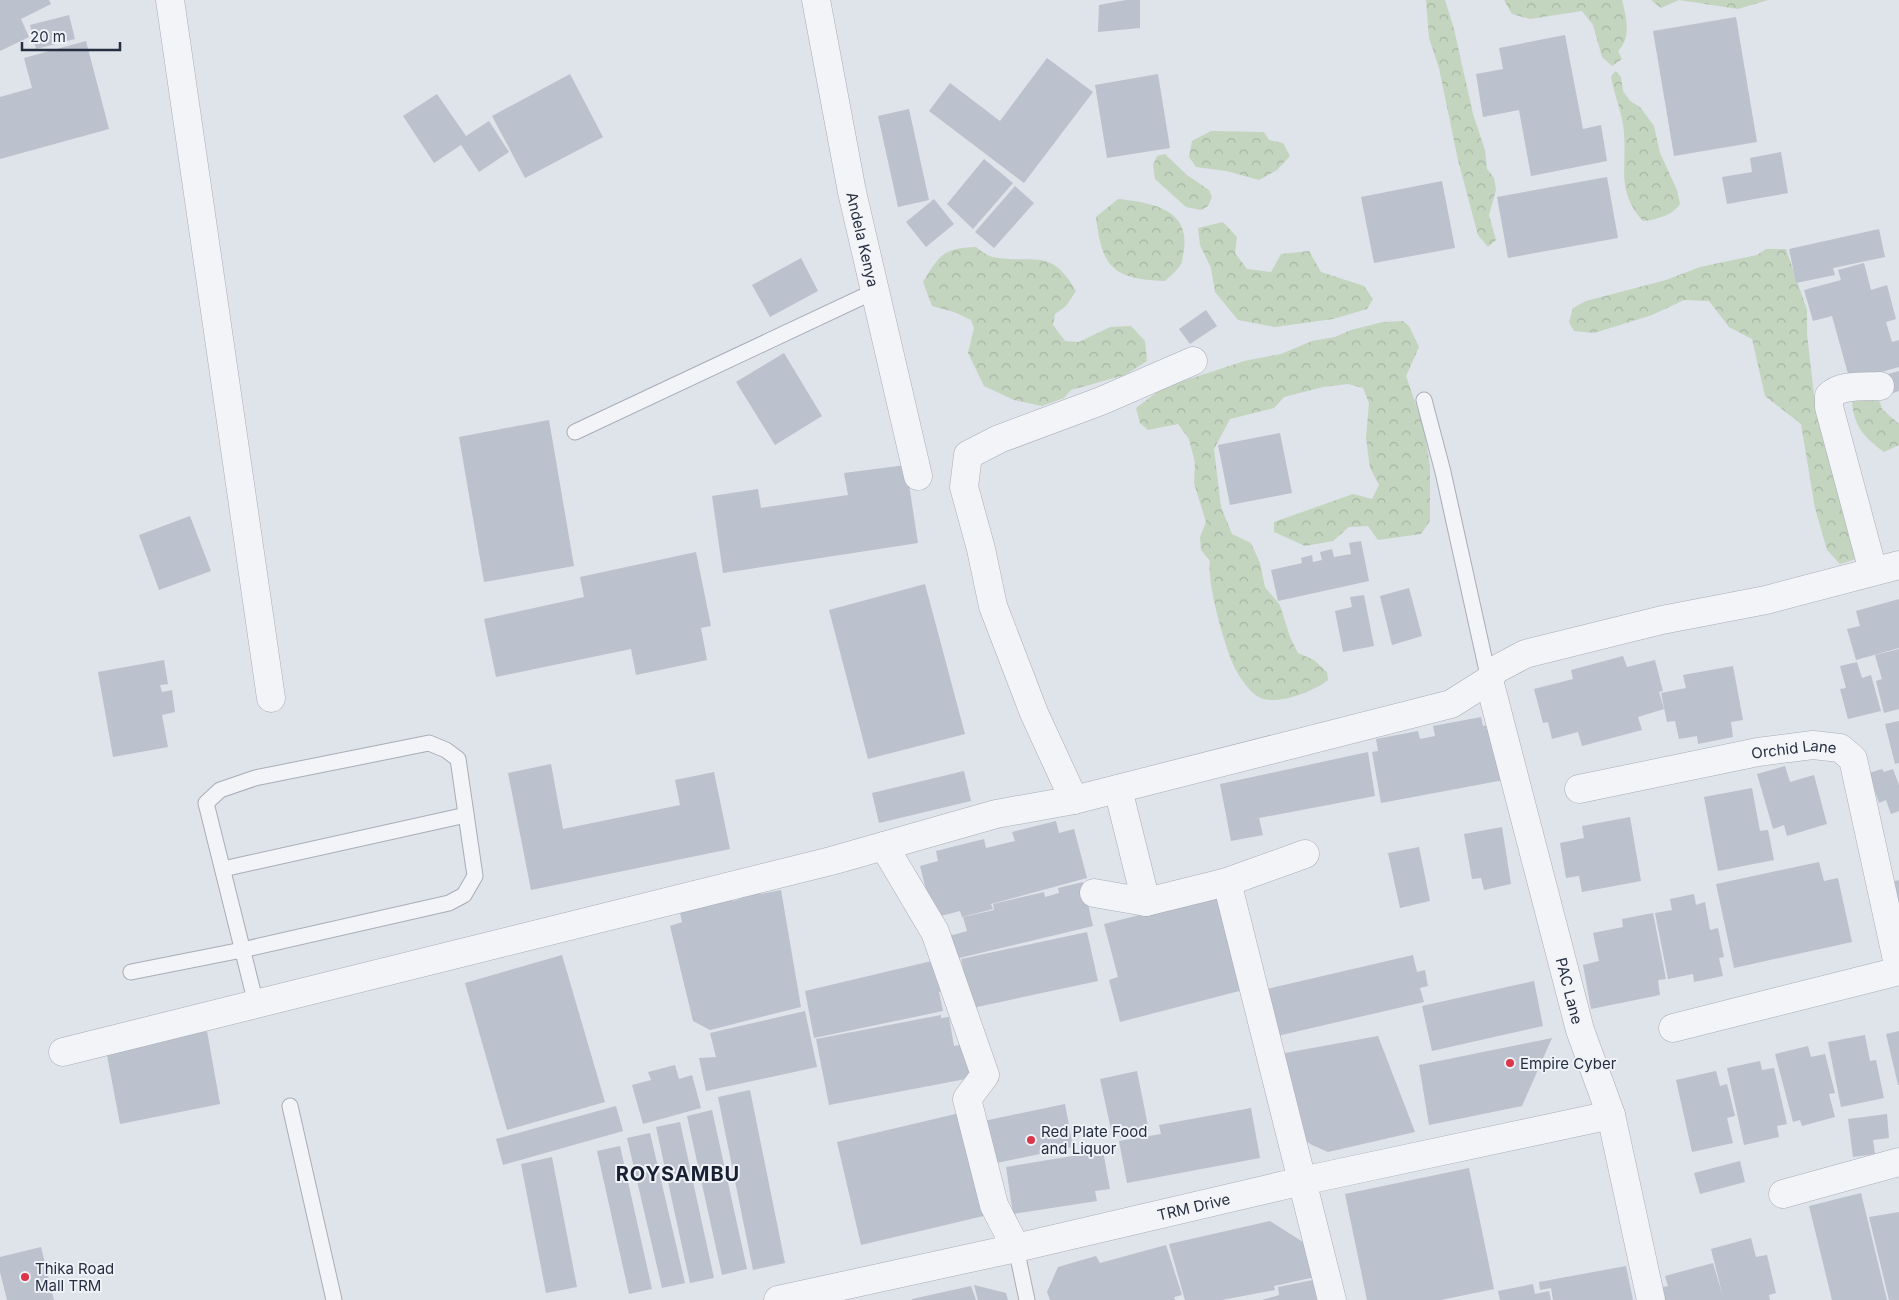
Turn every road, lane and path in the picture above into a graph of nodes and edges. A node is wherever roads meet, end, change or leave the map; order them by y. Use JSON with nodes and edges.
{"nodes":[{"id":1,"x":170,"y":0,"type":"edge"},
{"id":2,"x":816,"y":0,"type":"edge"},
{"id":3,"x":875,"y":291,"type":"junction"},
{"id":4,"x":1193,"y":361,"type":"dead end"},
{"id":5,"x":1880,"y":386,"type":"dead end"},
{"id":6,"x":1424,"y":400,"type":"dead end"},
{"id":7,"x":575,"y":432,"type":"dead end"},
{"id":8,"x":918,"y":476,"type":"dead end"},
{"id":9,"x":1899,"y":565,"type":"edge"},
{"id":10,"x":1873,"y":571,"type":"junction"},
{"id":11,"x":1489,"y":680,"type":"junction"},
{"id":12,"x":270,"y":698,"type":"dead end"},
{"id":13,"x":1118,"y":789,"type":"junction"},
{"id":14,"x":1579,"y":790,"type":"dead end"},
{"id":15,"x":1074,"y":800,"type":"junction"},
{"id":16,"x":466,"y":815,"type":"junction"},
{"id":17,"x":884,"y":846,"type":"junction"},
{"id":18,"x":1305,"y":854,"type":"dead end"},
{"id":19,"x":223,"y":869,"type":"junction"},
{"id":20,"x":1227,"y":882,"type":"junction"},
{"id":21,"x":1094,"y":893,"type":"dead end"},
{"id":22,"x":1146,"y":902,"type":"junction"},
{"id":23,"x":242,"y":950,"type":"junction"},
{"id":24,"x":1899,"y":970,"type":"edge"},
{"id":25,"x":131,"y":972,"type":"dead end"},
{"id":26,"x":256,"y":1004,"type":"junction"},
{"id":27,"x":1674,"y":1028,"type":"dead end"},
{"id":28,"x":63,"y":1052,"type":"dead end"},
{"id":29,"x":290,"y":1106,"type":"dead end"},
{"id":30,"x":1611,"y":1115,"type":"junction"},
{"id":31,"x":1899,"y":1162,"type":"edge"},
{"id":32,"x":1302,"y":1181,"type":"junction"},
{"id":33,"x":1783,"y":1194,"type":"dead end"},
{"id":34,"x":1016,"y":1248,"type":"junction"},
{"id":35,"x":334,"y":1300,"type":"edge"},
{"id":36,"x":778,"y":1300,"type":"edge"},
{"id":37,"x":1027,"y":1300,"type":"edge"},
{"id":38,"x":1332,"y":1300,"type":"edge"},
{"id":39,"x":1651,"y":1300,"type":"edge"}],
"edges":[{"from":1,"to":12,"type":"street"},
{"from":2,"to":3,"type":"street","name":"Andela Kenya"},
{"from":3,"to":7,"type":"lane"},
{"from":3,"to":8,"type":"street","name":"Andela Kenya"},
{"from":4,"to":15,"type":"street"},
{"from":5,"to":10,"type":"street"},
{"from":6,"to":11,"type":"lane"},
{"from":9,"to":10,"type":"street"},
{"from":10,"to":11,"type":"street"},
{"from":11,"to":13,"type":"street"},
{"from":11,"to":30,"type":"street","name":"PAC Lane"},
{"from":13,"to":15,"type":"street"},
{"from":13,"to":22,"type":"street"},
{"from":14,"to":24,"type":"street","name":"Orchid Lane"},
{"from":15,"to":17,"type":"street"},
{"from":16,"to":19,"type":"lane"},
{"from":16,"to":19,"type":"lane"},
{"from":16,"to":23,"type":"lane"},
{"from":17,"to":26,"type":"street"},
{"from":17,"to":34,"type":"street"},
{"from":18,"to":20,"type":"street"},
{"from":19,"to":23,"type":"lane"},
{"from":20,"to":22,"type":"street"},
{"from":20,"to":32,"type":"street"},
{"from":21,"to":22,"type":"street"},
{"from":23,"to":25,"type":"lane"},
{"from":23,"to":26,"type":"lane"},
{"from":24,"to":27,"type":"street"},
{"from":26,"to":28,"type":"street"},
{"from":29,"to":35,"type":"lane"},
{"from":30,"to":32,"type":"street","name":"TRM Drive"},
{"from":30,"to":39,"type":"street","name":"PAC Lane"},
{"from":31,"to":33,"type":"street"},
{"from":32,"to":34,"type":"street","name":"TRM Drive"},
{"from":32,"to":38,"type":"street"},
{"from":34,"to":36,"type":"street","name":"TRM Drive"},
{"from":34,"to":37,"type":"lane"}]}
